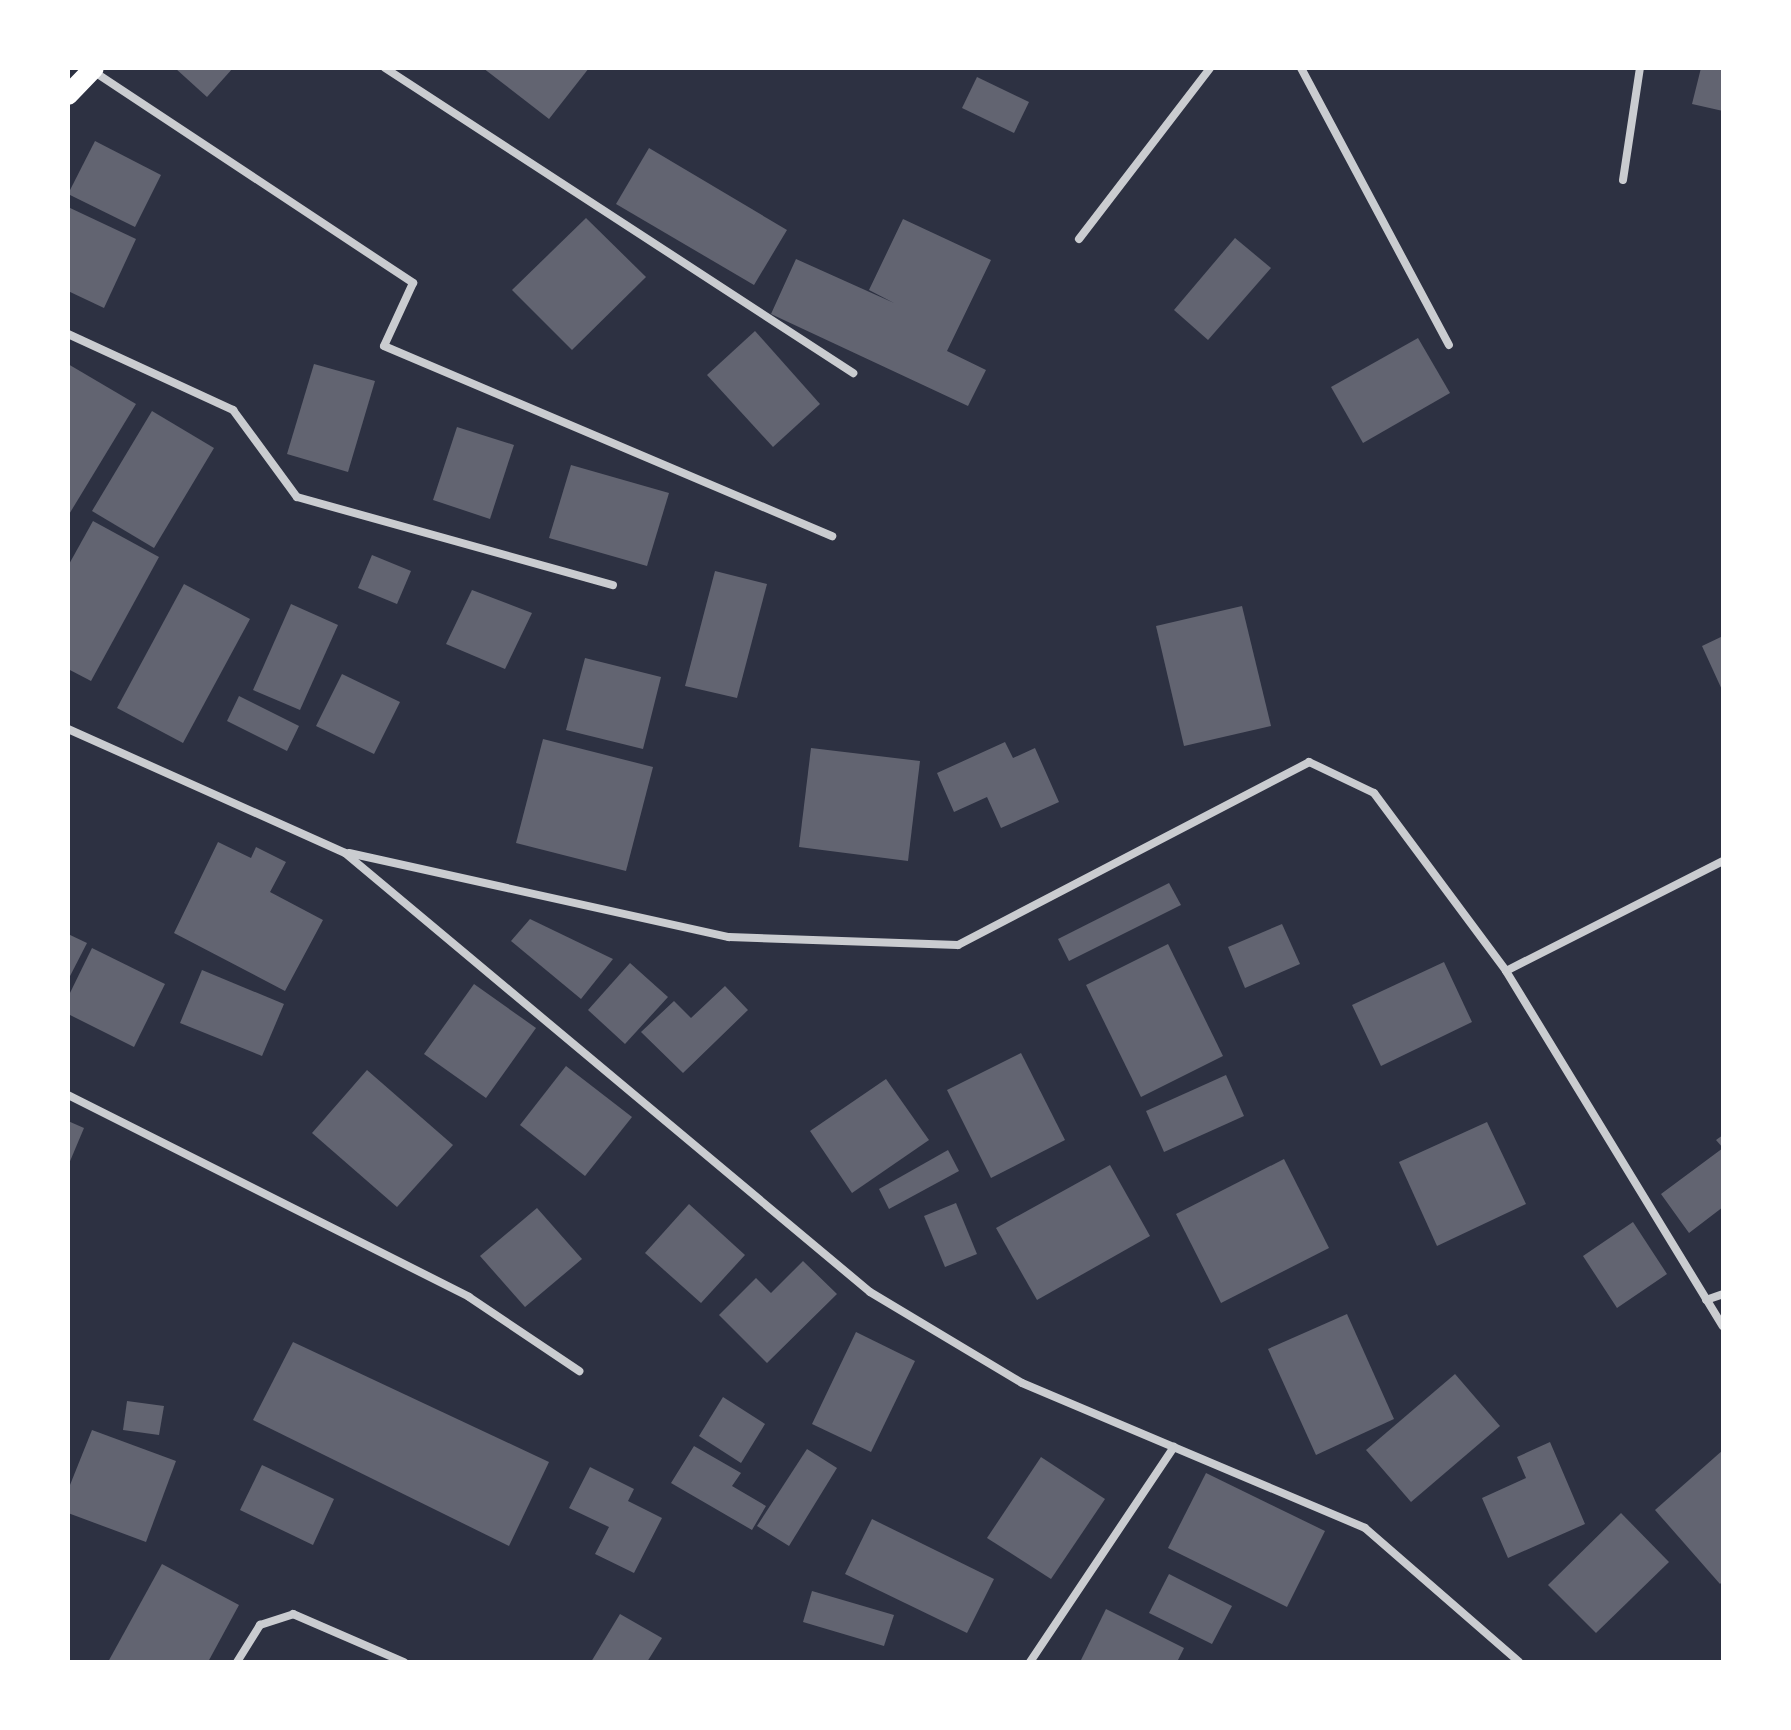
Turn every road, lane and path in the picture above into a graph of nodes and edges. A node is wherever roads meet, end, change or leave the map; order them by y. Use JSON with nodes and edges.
{"nodes":[{"id":1,"x":385,"y":68,"type":"edge"},
{"id":2,"x":1210,"y":68,"type":"edge"},
{"id":3,"x":1301,"y":68,"type":"edge"},
{"id":4,"x":1640,"y":68,"type":"edge"},
{"id":5,"x":93,"y":69,"type":"edge"},
{"id":6,"x":68,"y":95,"type":"edge"},
{"id":7,"x":1623,"y":180,"type":"dead end"},
{"id":8,"x":1079,"y":239,"type":"dead end"},
{"id":9,"x":68,"y":334,"type":"edge"},
{"id":10,"x":1449,"y":345,"type":"dead end"},
{"id":11,"x":853,"y":373,"type":"dead end"},
{"id":12,"x":832,"y":536,"type":"dead end"},
{"id":13,"x":613,"y":585,"type":"dead end"},
{"id":14,"x":68,"y":729,"type":"edge"},
{"id":15,"x":345,"y":853,"type":"junction"},
{"id":16,"x":1723,"y":861,"type":"edge"},
{"id":17,"x":1506,"y":971,"type":"junction"},
{"id":18,"x":68,"y":1095,"type":"edge"},
{"id":19,"x":1723,"y":1294,"type":"edge"},
{"id":20,"x":1706,"y":1300,"type":"junction"},
{"id":21,"x":1723,"y":1326,"type":"edge"},
{"id":22,"x":579,"y":1371,"type":"dead end"},
{"id":23,"x":1174,"y":1447,"type":"junction"},
{"id":24,"x":1513,"y":1661,"type":"edge"},
{"id":25,"x":237,"y":1662,"type":"edge"},
{"id":26,"x":404,"y":1662,"type":"edge"},
{"id":27,"x":1030,"y":1662,"type":"edge"}],
"edges":[{"from":1,"to":11,"type":"street"},
{"from":2,"to":8,"type":"street"},
{"from":3,"to":10,"type":"street"},
{"from":4,"to":7,"type":"street"},
{"from":5,"to":6,"type":"main road"},
{"from":5,"to":12,"type":"street"},
{"from":9,"to":13,"type":"street"},
{"from":14,"to":15,"type":"street"},
{"from":15,"to":17,"type":"street"},
{"from":15,"to":23,"type":"street"},
{"from":16,"to":17,"type":"street"},
{"from":17,"to":20,"type":"street"},
{"from":18,"to":22,"type":"street"},
{"from":19,"to":20,"type":"street"},
{"from":20,"to":21,"type":"street"},
{"from":23,"to":24,"type":"street"},
{"from":23,"to":27,"type":"street"},
{"from":25,"to":26,"type":"street"}]}
